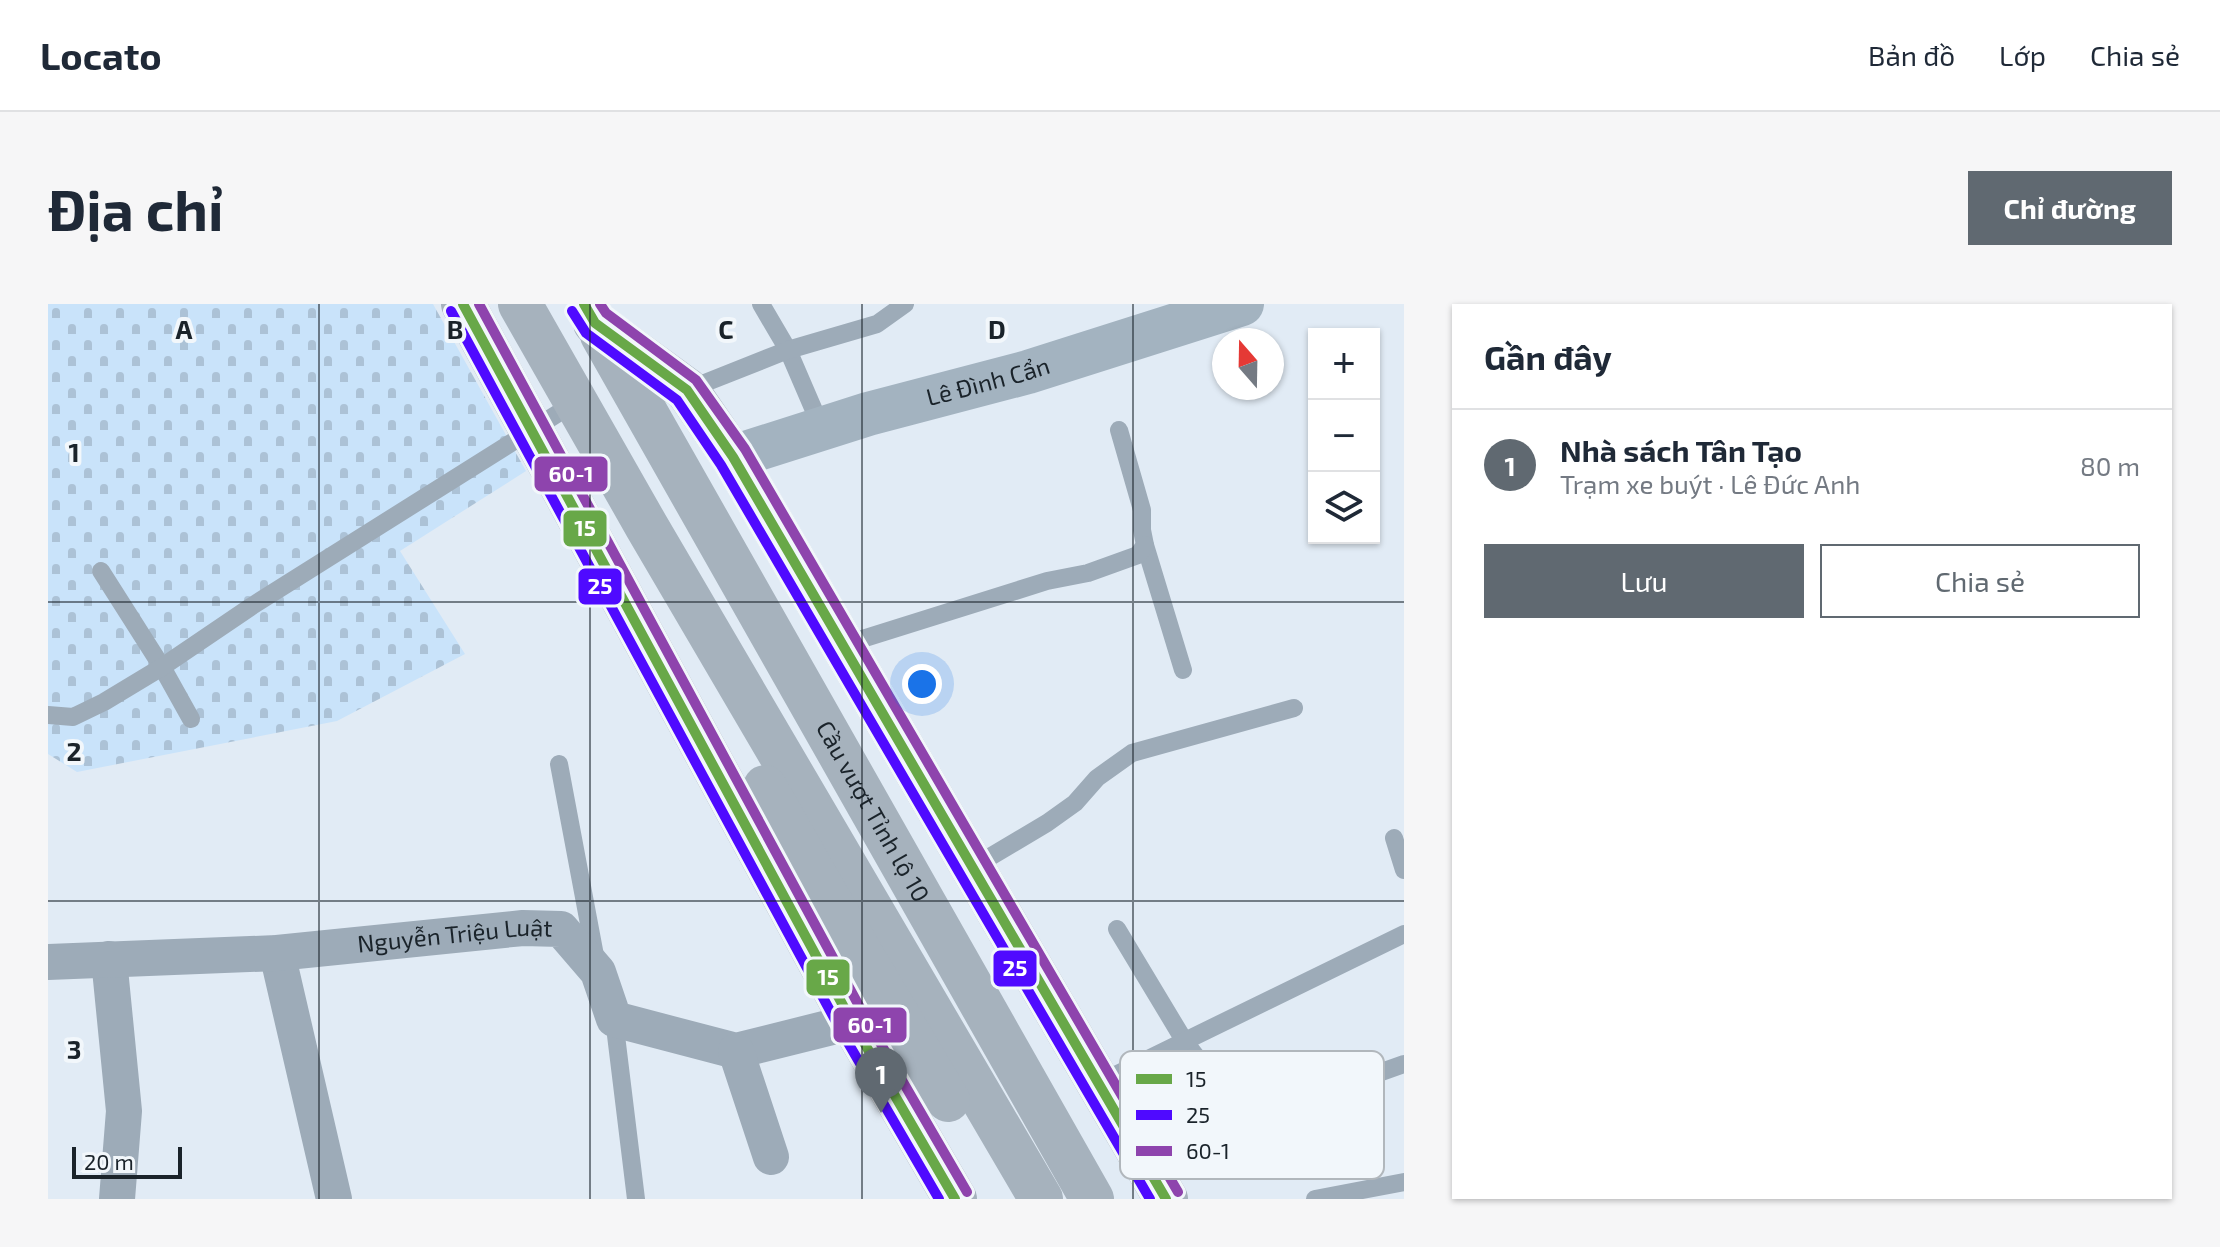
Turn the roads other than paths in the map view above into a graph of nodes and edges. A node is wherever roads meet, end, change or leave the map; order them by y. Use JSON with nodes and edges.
{"nodes":[{"id":1,"x":463,"y":304,"type":"edge"},
{"id":2,"x":520,"y":304,"type":"edge"},
{"id":3,"x":761,"y":304,"type":"edge"},
{"id":4,"x":905,"y":304,"type":"edge"},
{"id":5,"x":1242,"y":304,"type":"edge"},
{"id":6,"x":589,"y":313,"type":"edge"},
{"id":7,"x":788,"y":350,"type":"junction"},
{"id":8,"x":687,"y":390,"type":"junction"},
{"id":9,"x":576,"y":402,"type":"junction"},
{"id":10,"x":822,"y":429,"type":"junction"},
{"id":11,"x":533,"y":430,"type":"junction"},
{"id":12,"x":1119,"y":430,"type":"dead end"},
{"id":13,"x":721,"y":485,"type":"junction"},
{"id":14,"x":621,"y":530,"type":"junction"},
{"id":15,"x":1145,"y":545,"type":"junction"},
{"id":16,"x":101,"y":571,"type":"dead end"},
{"id":17,"x":843,"y":645,"type":"junction"},
{"id":18,"x":162,"y":667,"type":"junction"},
{"id":19,"x":1183,"y":670,"type":"dead end"},
{"id":20,"x":1294,"y":708,"type":"dead end"},
{"id":21,"x":48,"y":715,"type":"edge"},
{"id":22,"x":191,"y":719,"type":"dead end"},
{"id":23,"x":559,"y":764,"type":"dead end"},
{"id":24,"x":1394,"y":838,"type":"dead end"},
{"id":25,"x":973,"y":867,"type":"junction"},
{"id":26,"x":1404,"y":870,"type":"edge"},
{"id":27,"x":1117,"y":929,"type":"dead end"},
{"id":28,"x":1404,"y":934,"type":"edge"},
{"id":29,"x":277,"y":953,"type":"junction"},
{"id":30,"x":109,"y":959,"type":"junction"},
{"id":31,"x":48,"y":962,"type":"edge"},
{"id":32,"x":598,"y":972,"type":"junction"},
{"id":33,"x":614,"y":1019,"type":"junction"},
{"id":34,"x":852,"y":1022,"type":"junction"},
{"id":35,"x":1185,"y":1042,"type":"junction"},
{"id":36,"x":736,"y":1051,"type":"junction"},
{"id":37,"x":1166,"y":1051,"type":"edge"},
{"id":38,"x":1192,"y":1051,"type":"edge"},
{"id":39,"x":1404,"y":1064,"type":"edge"},
{"id":40,"x":1384,"y":1071,"type":"edge"},
{"id":41,"x":1120,"y":1073,"type":"edge"},
{"id":42,"x":1099,"y":1083,"type":"junction"},
{"id":43,"x":1120,"y":1119,"type":"edge"},
{"id":44,"x":771,"y":1157,"type":"dead end"},
{"id":45,"x":1120,"y":1170,"type":"edge"},
{"id":46,"x":1125,"y":1179,"type":"edge"},
{"id":47,"x":1154,"y":1179,"type":"edge"},
{"id":48,"x":1404,"y":1182,"type":"edge"},
{"id":49,"x":117,"y":1199,"type":"edge"},
{"id":50,"x":334,"y":1199,"type":"edge"},
{"id":51,"x":636,"y":1199,"type":"edge"},
{"id":52,"x":955,"y":1199,"type":"edge"},
{"id":53,"x":1006,"y":1199,"type":"edge"},
{"id":54,"x":1041,"y":1199,"type":"edge"},
{"id":55,"x":1092,"y":1199,"type":"edge"},
{"id":56,"x":1137,"y":1199,"type":"edge"},
{"id":57,"x":1166,"y":1199,"type":"edge"},
{"id":58,"x":1315,"y":1199,"type":"edge"}],
"edges":[{"from":1,"to":11,"type":"highway"},
{"from":2,"to":9,"type":"highway","name":"Cầu vượt Tỉnh lộ 10"},
{"from":3,"to":7,"type":"lane"},
{"from":4,"to":7,"type":"lane"},
{"from":5,"to":10,"type":"street","name":"Lê Đình Cẩn"},
{"from":6,"to":8,"type":"highway"},
{"from":6,"to":13,"type":"highway","name":"Cầu vượt Tỉnh lộ 10"},
{"from":7,"to":8,"type":"lane"},
{"from":7,"to":10,"type":"lane"},
{"from":8,"to":13,"type":"highway"},
{"from":9,"to":11,"type":"lane"},
{"from":9,"to":14,"type":"highway"},
{"from":9,"to":14,"type":"highway","name":"Cầu vượt Tỉnh lộ 10"},
{"from":10,"to":13,"type":"street","name":"Lê Đình Cẩn"},
{"from":11,"to":14,"type":"highway"},
{"from":11,"to":18,"type":"lane"},
{"from":12,"to":15,"type":"lane"},
{"from":13,"to":17,"type":"highway"},
{"from":13,"to":45,"type":"highway","name":"Cầu vượt Tỉnh lộ 10"},
{"from":13,"to":55,"type":"highway","name":"Cầu vượt Tỉnh lộ 10"},
{"from":14,"to":34,"type":"highway"},
{"from":14,"to":53,"type":"highway","name":"Cầu vượt Tỉnh lộ 10"},
{"from":14,"to":54,"type":"highway","name":"Cầu vượt Tỉnh lộ 10"},
{"from":15,"to":17,"type":"lane"},
{"from":15,"to":19,"type":"lane"},
{"from":16,"to":18,"type":"lane"},
{"from":17,"to":25,"type":"highway"},
{"from":18,"to":21,"type":"lane"},
{"from":18,"to":22,"type":"lane"},
{"from":20,"to":25,"type":"lane"},
{"from":23,"to":32,"type":"lane"},
{"from":24,"to":26,"type":"lane"},
{"from":25,"to":42,"type":"highway"},
{"from":27,"to":35,"type":"lane"},
{"from":28,"to":35,"type":"lane"},
{"from":29,"to":30,"type":"street","name":"Nguyễn Triệu Luật"},
{"from":29,"to":32,"type":"street","name":"Nguyễn Triệu Luật"},
{"from":29,"to":50,"type":"street"},
{"from":30,"to":31,"type":"street","name":"Nguyễn Triệu Luật"},
{"from":30,"to":49,"type":"street"},
{"from":32,"to":33,"type":"street","name":"Nguyễn Triệu Luật"},
{"from":33,"to":36,"type":"street"},
{"from":33,"to":51,"type":"lane"},
{"from":34,"to":36,"type":"street"},
{"from":34,"to":52,"type":"highway"},
{"from":35,"to":37,"type":"lane"},
{"from":35,"to":38,"type":"lane"},
{"from":36,"to":44,"type":"street"},
{"from":39,"to":40,"type":"lane"},
{"from":41,"to":42,"type":"lane"},
{"from":42,"to":43,"type":"highway"},
{"from":46,"to":56,"type":"highway","name":"Cầu vượt Tỉnh lộ 10"},
{"from":47,"to":57,"type":"highway"},
{"from":48,"to":58,"type":"lane"}]}
